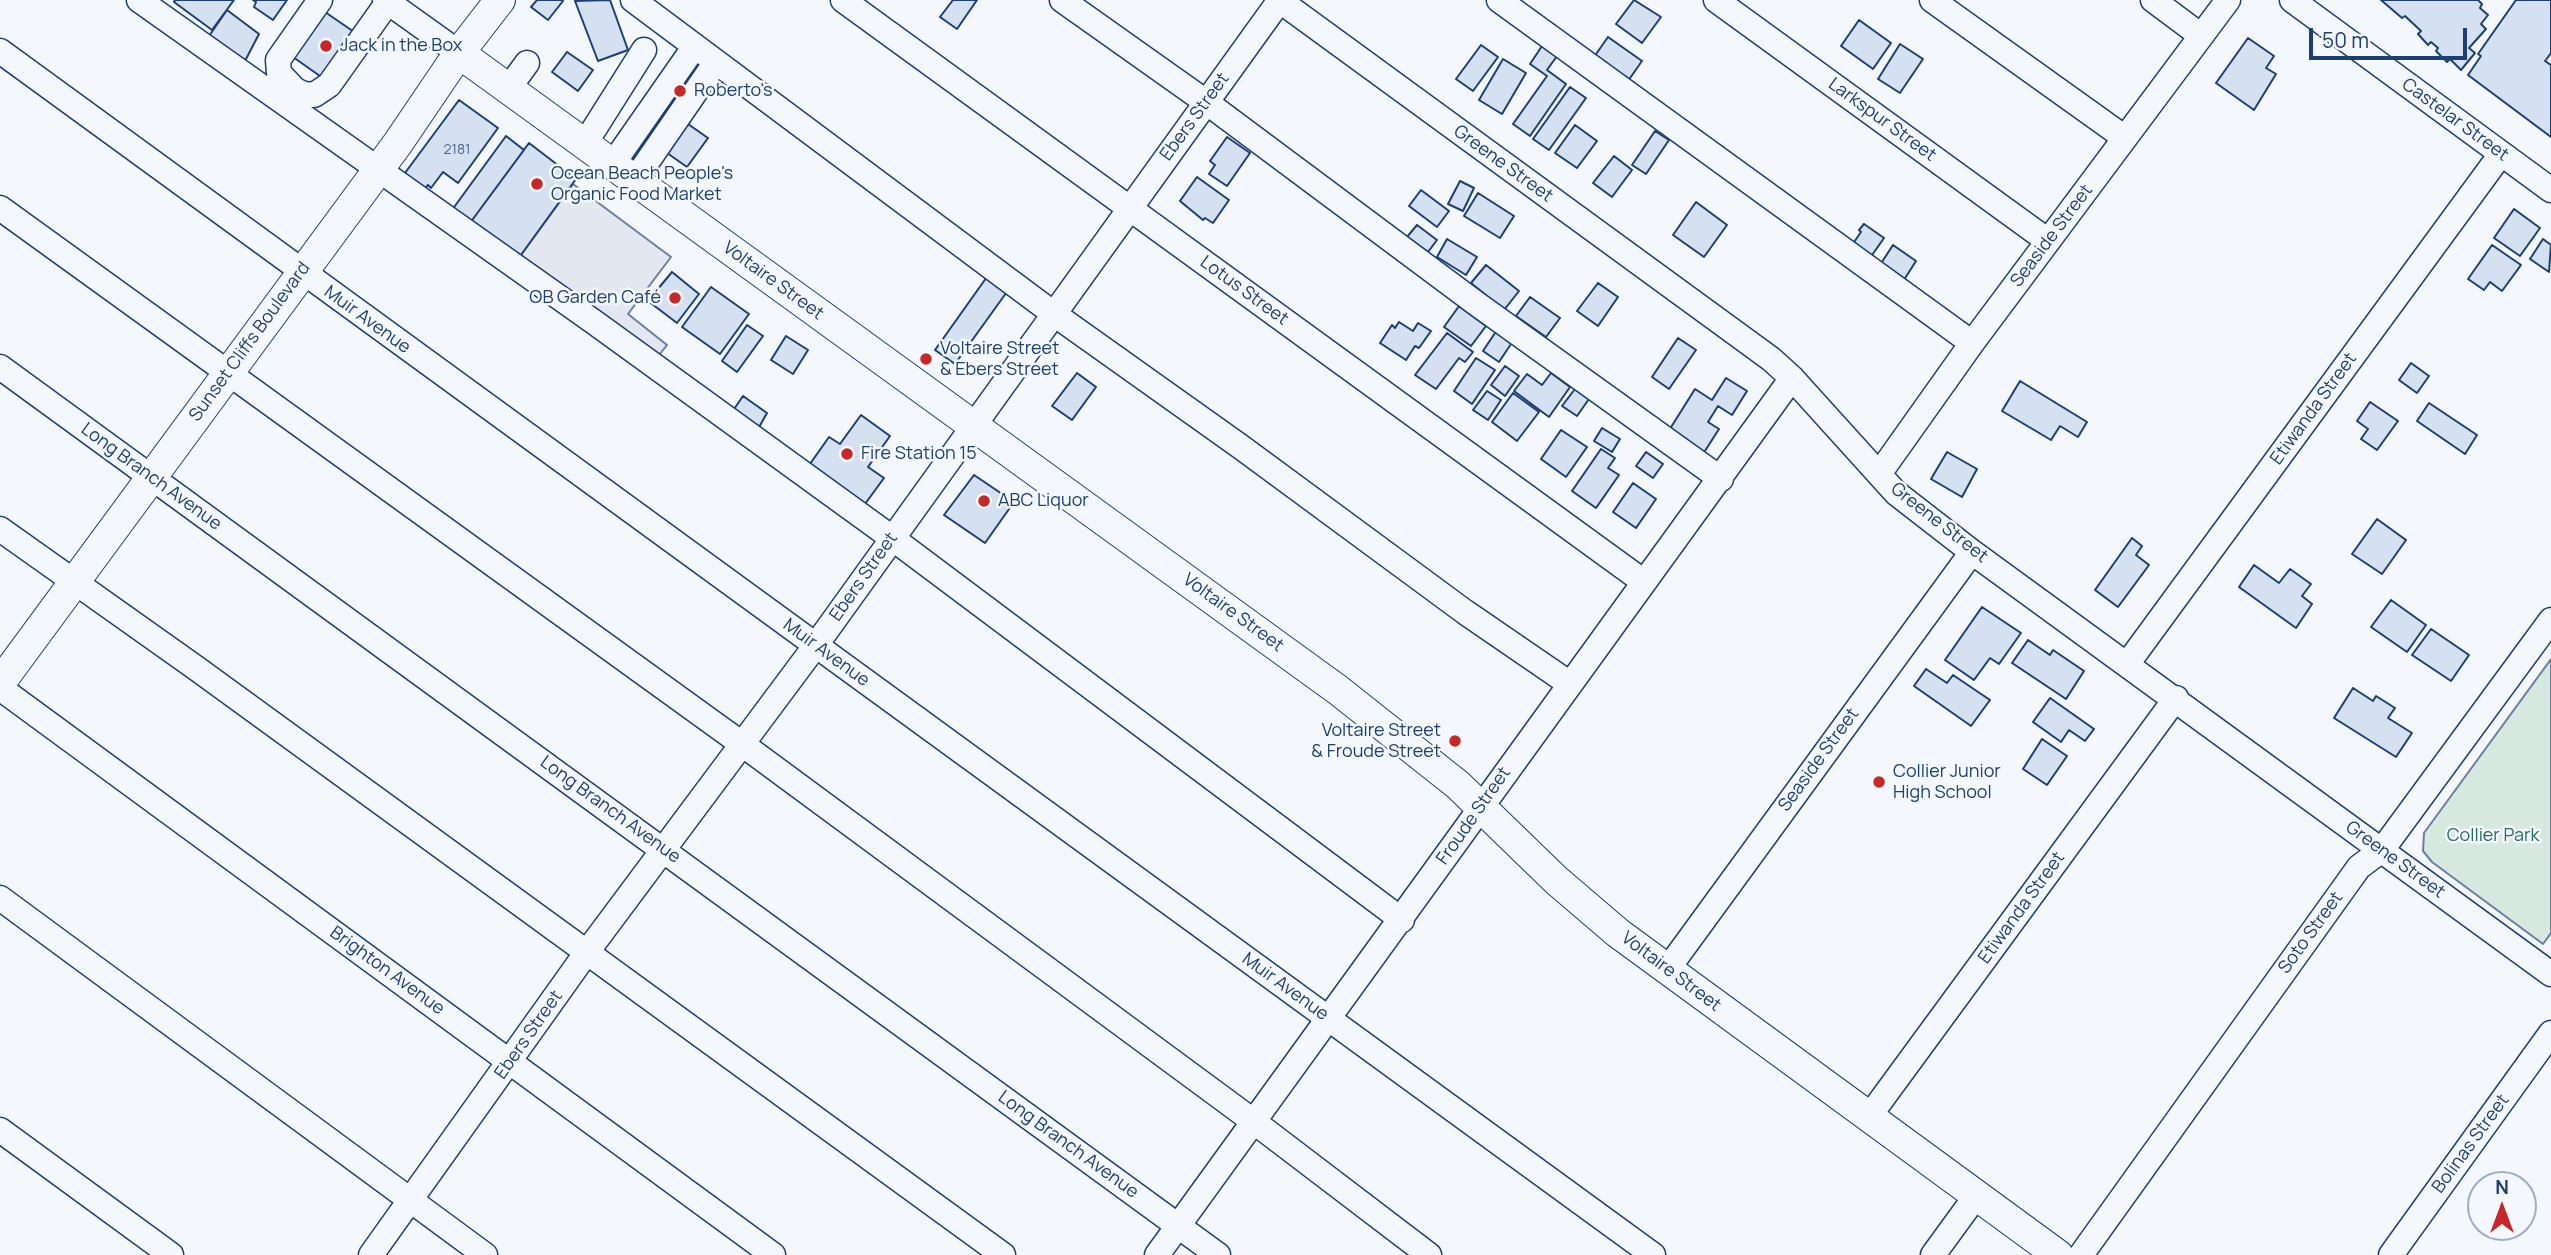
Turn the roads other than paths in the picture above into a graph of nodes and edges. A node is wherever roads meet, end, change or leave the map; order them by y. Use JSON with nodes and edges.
{"nodes":[{"id":1,"x":139,"y":0,"type":"edge"},
{"id":2,"x":320,"y":0,"type":"edge"},
{"id":3,"x":633,"y":0,"type":"edge"},
{"id":4,"x":843,"y":0,"type":"edge"},
{"id":5,"x":1062,"y":0,"type":"edge"},
{"id":6,"x":1280,"y":0,"type":"edge"},
{"id":7,"x":1499,"y":0,"type":"edge"},
{"id":8,"x":1716,"y":0,"type":"edge"},
{"id":9,"x":1932,"y":0,"type":"edge"},
{"id":10,"x":2153,"y":0,"type":"edge"},
{"id":11,"x":2228,"y":0,"type":"edge"},
{"id":12,"x":2292,"y":0,"type":"edge"},
{"id":13,"x":387,"y":1,"type":"edge"},
{"id":14,"x":505,"y":5,"type":"edge"},
{"id":15,"x":2200,"y":35,"type":"junction"},
{"id":16,"x":695,"y":46,"type":"junction"},
{"id":17,"x":644,"y":50,"type":"dead end"},
{"id":18,"x":0,"y":51,"type":"edge"},
{"id":19,"x":459,"y":54,"type":"junction"},
{"id":20,"x":716,"y":62,"type":"junction"},
{"id":21,"x":527,"y":63,"type":"dead end"},
{"id":22,"x":508,"y":89,"type":"junction"},
{"id":23,"x":1206,"y":102,"type":"junction"},
{"id":24,"x":2125,"y":138,"type":"junction"},
{"id":25,"x":584,"y":145,"type":"junction"},
{"id":26,"x":2501,"y":154,"type":"junction"},
{"id":27,"x":378,"y":169,"type":"junction"},
{"id":28,"x":623,"y":173,"type":"junction"},
{"id":29,"x":2551,"y":190,"type":"edge"},
{"id":30,"x":0,"y":208,"type":"edge"},
{"id":31,"x":1129,"y":209,"type":"junction"},
{"id":32,"x":2048,"y":241,"type":"junction"},
{"id":33,"x":301,"y":272,"type":"junction"},
{"id":34,"x":1054,"y":314,"type":"junction"},
{"id":35,"x":1972,"y":343,"type":"junction"},
{"id":36,"x":0,"y":367,"type":"edge"},
{"id":37,"x":227,"y":373,"type":"junction"},
{"id":38,"x":1792,"y":378,"type":"junction"},
{"id":39,"x":974,"y":425,"type":"junction"},
{"id":40,"x":1879,"y":474,"type":"junction"},
{"id":41,"x":150,"y":477,"type":"junction"},
{"id":42,"x":1721,"y":479,"type":"junction"},
{"id":43,"x":0,"y":529,"type":"edge"},
{"id":44,"x":892,"y":538,"type":"junction"},
{"id":45,"x":1972,"y":552,"type":"junction"},
{"id":46,"x":74,"y":582,"type":"junction"},
{"id":47,"x":1644,"y":582,"type":"junction"},
{"id":48,"x":2551,"y":620,"type":"edge"},
{"id":49,"x":816,"y":645,"type":"junction"},
{"id":50,"x":2127,"y":663,"type":"junction"},
{"id":51,"x":1570,"y":684,"type":"junction"},
{"id":52,"x":0,"y":686,"type":"edge"},
{"id":53,"x":2176,"y":698,"type":"junction"},
{"id":54,"x":742,"y":744,"type":"junction"},
{"id":55,"x":1481,"y":805,"type":"junction"},
{"id":56,"x":664,"y":850,"type":"junction"},
{"id":57,"x":2382,"y":850,"type":"junction"},
{"id":58,"x":0,"y":898,"type":"edge"},
{"id":59,"x":1402,"y":920,"type":"junction"},
{"id":60,"x":587,"y":952,"type":"junction"},
{"id":61,"x":1667,"y":970,"type":"junction"},
{"id":62,"x":2551,"y":974,"type":"edge"},
{"id":63,"x":1329,"y":1019,"type":"junction"},
{"id":64,"x":2551,"y":1033,"type":"edge"},
{"id":65,"x":510,"y":1062,"type":"junction"},
{"id":66,"x":1868,"y":1118,"type":"junction"},
{"id":67,"x":1253,"y":1121,"type":"junction"},
{"id":68,"x":0,"y":1130,"type":"edge"},
{"id":69,"x":1976,"y":1196,"type":"junction"},
{"id":70,"x":410,"y":1200,"type":"junction"},
{"id":71,"x":1178,"y":1226,"type":"junction"},
{"id":72,"x":171,"y":1255,"type":"edge"},
{"id":73,"x":372,"y":1255,"type":"edge"},
{"id":74,"x":485,"y":1255,"type":"edge"},
{"id":75,"x":773,"y":1255,"type":"edge"},
{"id":76,"x":1003,"y":1255,"type":"edge"},
{"id":77,"x":1157,"y":1255,"type":"edge"},
{"id":78,"x":1218,"y":1255,"type":"edge"},
{"id":79,"x":1429,"y":1255,"type":"edge"},
{"id":80,"x":1653,"y":1255,"type":"edge"},
{"id":81,"x":1933,"y":1255,"type":"edge"},
{"id":82,"x":2058,"y":1255,"type":"edge"},
{"id":83,"x":2081,"y":1255,"type":"edge"},
{"id":84,"x":2391,"y":1255,"type":"edge"}],
"edges":[{"from":1,"to":27,"type":"street"},
{"from":2,"to":13,"type":"street"},
{"from":3,"to":16,"type":"street"},
{"from":4,"to":31,"type":"street","name":"Lotus Street"},
{"from":5,"to":23,"type":"street"},
{"from":6,"to":23,"type":"street","name":"Ebers Street"},
{"from":6,"to":38,"type":"street","name":"Greene Street"},
{"from":7,"to":35,"type":"street"},
{"from":8,"to":32,"type":"street","name":"Larkspur Street"},
{"from":9,"to":24,"type":"street"},
{"from":10,"to":15,"type":"street"},
{"from":11,"to":15,"type":"street","name":"Seaside Street"},
{"from":12,"to":26,"type":"street","name":"Castelar Street"},
{"from":13,"to":19,"type":"street","name":"Voltaire Street"},
{"from":14,"to":19,"type":"main road","name":"Sunset Cliffs Boulevard"},
{"from":15,"to":24,"type":"street","name":"Seaside Street"},
{"from":16,"to":20,"type":"street"},
{"from":16,"to":28,"type":"street"},
{"from":17,"to":25,"type":"street"},
{"from":18,"to":33,"type":"street","name":"Muir Avenue"},
{"from":19,"to":22,"type":"main road","name":"Voltaire Street"},
{"from":19,"to":27,"type":"main road","name":"Sunset Cliffs Boulevard"},
{"from":20,"to":28,"type":"street"},
{"from":20,"to":34,"type":"street"},
{"from":21,"to":22,"type":"street"},
{"from":22,"to":25,"type":"main road","name":"Voltaire Street"},
{"from":23,"to":31,"type":"street","name":"Ebers Street"},
{"from":23,"to":42,"type":"street"},
{"from":24,"to":32,"type":"street","name":"Seaside Street"},
{"from":25,"to":28,"type":"main road","name":"Voltaire Street"},
{"from":26,"to":29,"type":"street","name":"Castelar Street"},
{"from":26,"to":50,"type":"street","name":"Etiwanda Street"},
{"from":27,"to":33,"type":"main road","name":"Sunset Cliffs Boulevard"},
{"from":27,"to":44,"type":"street"},
{"from":28,"to":39,"type":"main road","name":"Voltaire Street"},
{"from":30,"to":37,"type":"street"},
{"from":31,"to":34,"type":"street","name":"Ebers Street"},
{"from":31,"to":47,"type":"street","name":"Lotus Street"},
{"from":32,"to":35,"type":"street","name":"Seaside Street"},
{"from":33,"to":37,"type":"main road","name":"Sunset Cliffs Boulevard"},
{"from":33,"to":49,"type":"street","name":"Muir Avenue"},
{"from":34,"to":39,"type":"street","name":"Ebers Street"},
{"from":34,"to":51,"type":"street"},
{"from":35,"to":40,"type":"street","name":"Seaside Street"},
{"from":36,"to":41,"type":"street","name":"Long Branch Avenue"},
{"from":37,"to":41,"type":"main road","name":"Sunset Cliffs Boulevard"},
{"from":37,"to":54,"type":"street"},
{"from":38,"to":40,"type":"street","name":"Greene Street"},
{"from":38,"to":42,"type":"street","name":"Froude Street"},
{"from":39,"to":44,"type":"street","name":"Ebers Street"},
{"from":39,"to":55,"type":"main road","name":"Voltaire Street"},
{"from":40,"to":45,"type":"street","name":"Greene Street"},
{"from":41,"to":46,"type":"main road","name":"Sunset Cliffs Boulevard"},
{"from":41,"to":56,"type":"street","name":"Long Branch Avenue"},
{"from":42,"to":47,"type":"street","name":"Froude Street"},
{"from":43,"to":46,"type":"street"},
{"from":44,"to":49,"type":"street","name":"Ebers Street"},
{"from":44,"to":59,"type":"street"},
{"from":45,"to":50,"type":"street","name":"Greene Street"},
{"from":45,"to":61,"type":"street","name":"Seaside Street"},
{"from":46,"to":52,"type":"main road","name":"Sunset Cliffs Boulevard"},
{"from":46,"to":60,"type":"street"},
{"from":47,"to":51,"type":"street","name":"Froude Street"},
{"from":48,"to":57,"type":"street","name":"Soto Street"},
{"from":49,"to":54,"type":"street","name":"Ebers Street"},
{"from":49,"to":63,"type":"street","name":"Muir Avenue"},
{"from":50,"to":53,"type":"street","name":"Greene Street"},
{"from":51,"to":55,"type":"street","name":"Froude Street"},
{"from":52,"to":65,"type":"street","name":"Brighton Avenue"},
{"from":53,"to":57,"type":"street","name":"Greene Street"},
{"from":53,"to":66,"type":"street","name":"Etiwanda Street"},
{"from":54,"to":56,"type":"street","name":"Ebers Street"},
{"from":54,"to":67,"type":"street"},
{"from":55,"to":59,"type":"street","name":"Froude Street"},
{"from":55,"to":61,"type":"main road","name":"Voltaire Street"},
{"from":56,"to":60,"type":"street","name":"Ebers Street"},
{"from":56,"to":71,"type":"street","name":"Long Branch Avenue"},
{"from":57,"to":62,"type":"street","name":"Greene Street"},
{"from":57,"to":83,"type":"street","name":"Soto Street"},
{"from":58,"to":70,"type":"street"},
{"from":59,"to":63,"type":"street","name":"Froude Street"},
{"from":60,"to":65,"type":"street","name":"Ebers Street"},
{"from":60,"to":76,"type":"street"},
{"from":61,"to":66,"type":"main road","name":"Voltaire Street"},
{"from":63,"to":67,"type":"street","name":"Froude Street"},
{"from":63,"to":80,"type":"street","name":"Muir Avenue"},
{"from":64,"to":84,"type":"street","name":"Bolinas Street"},
{"from":65,"to":70,"type":"street","name":"Ebers Street"},
{"from":65,"to":75,"type":"street","name":"Brighton Avenue"},
{"from":66,"to":69,"type":"main road","name":"Voltaire Street"},
{"from":67,"to":71,"type":"street","name":"Froude Street"},
{"from":67,"to":79,"type":"street"},
{"from":68,"to":72,"type":"street"},
{"from":69,"to":81,"type":"street"},
{"from":69,"to":82,"type":"main road","name":"Voltaire Street"},
{"from":70,"to":73,"type":"street","name":"Ebers Street"},
{"from":70,"to":74,"type":"street"},
{"from":71,"to":77,"type":"street","name":"Froude Street"},
{"from":71,"to":78,"type":"street","name":"Long Branch Avenue"}]}
